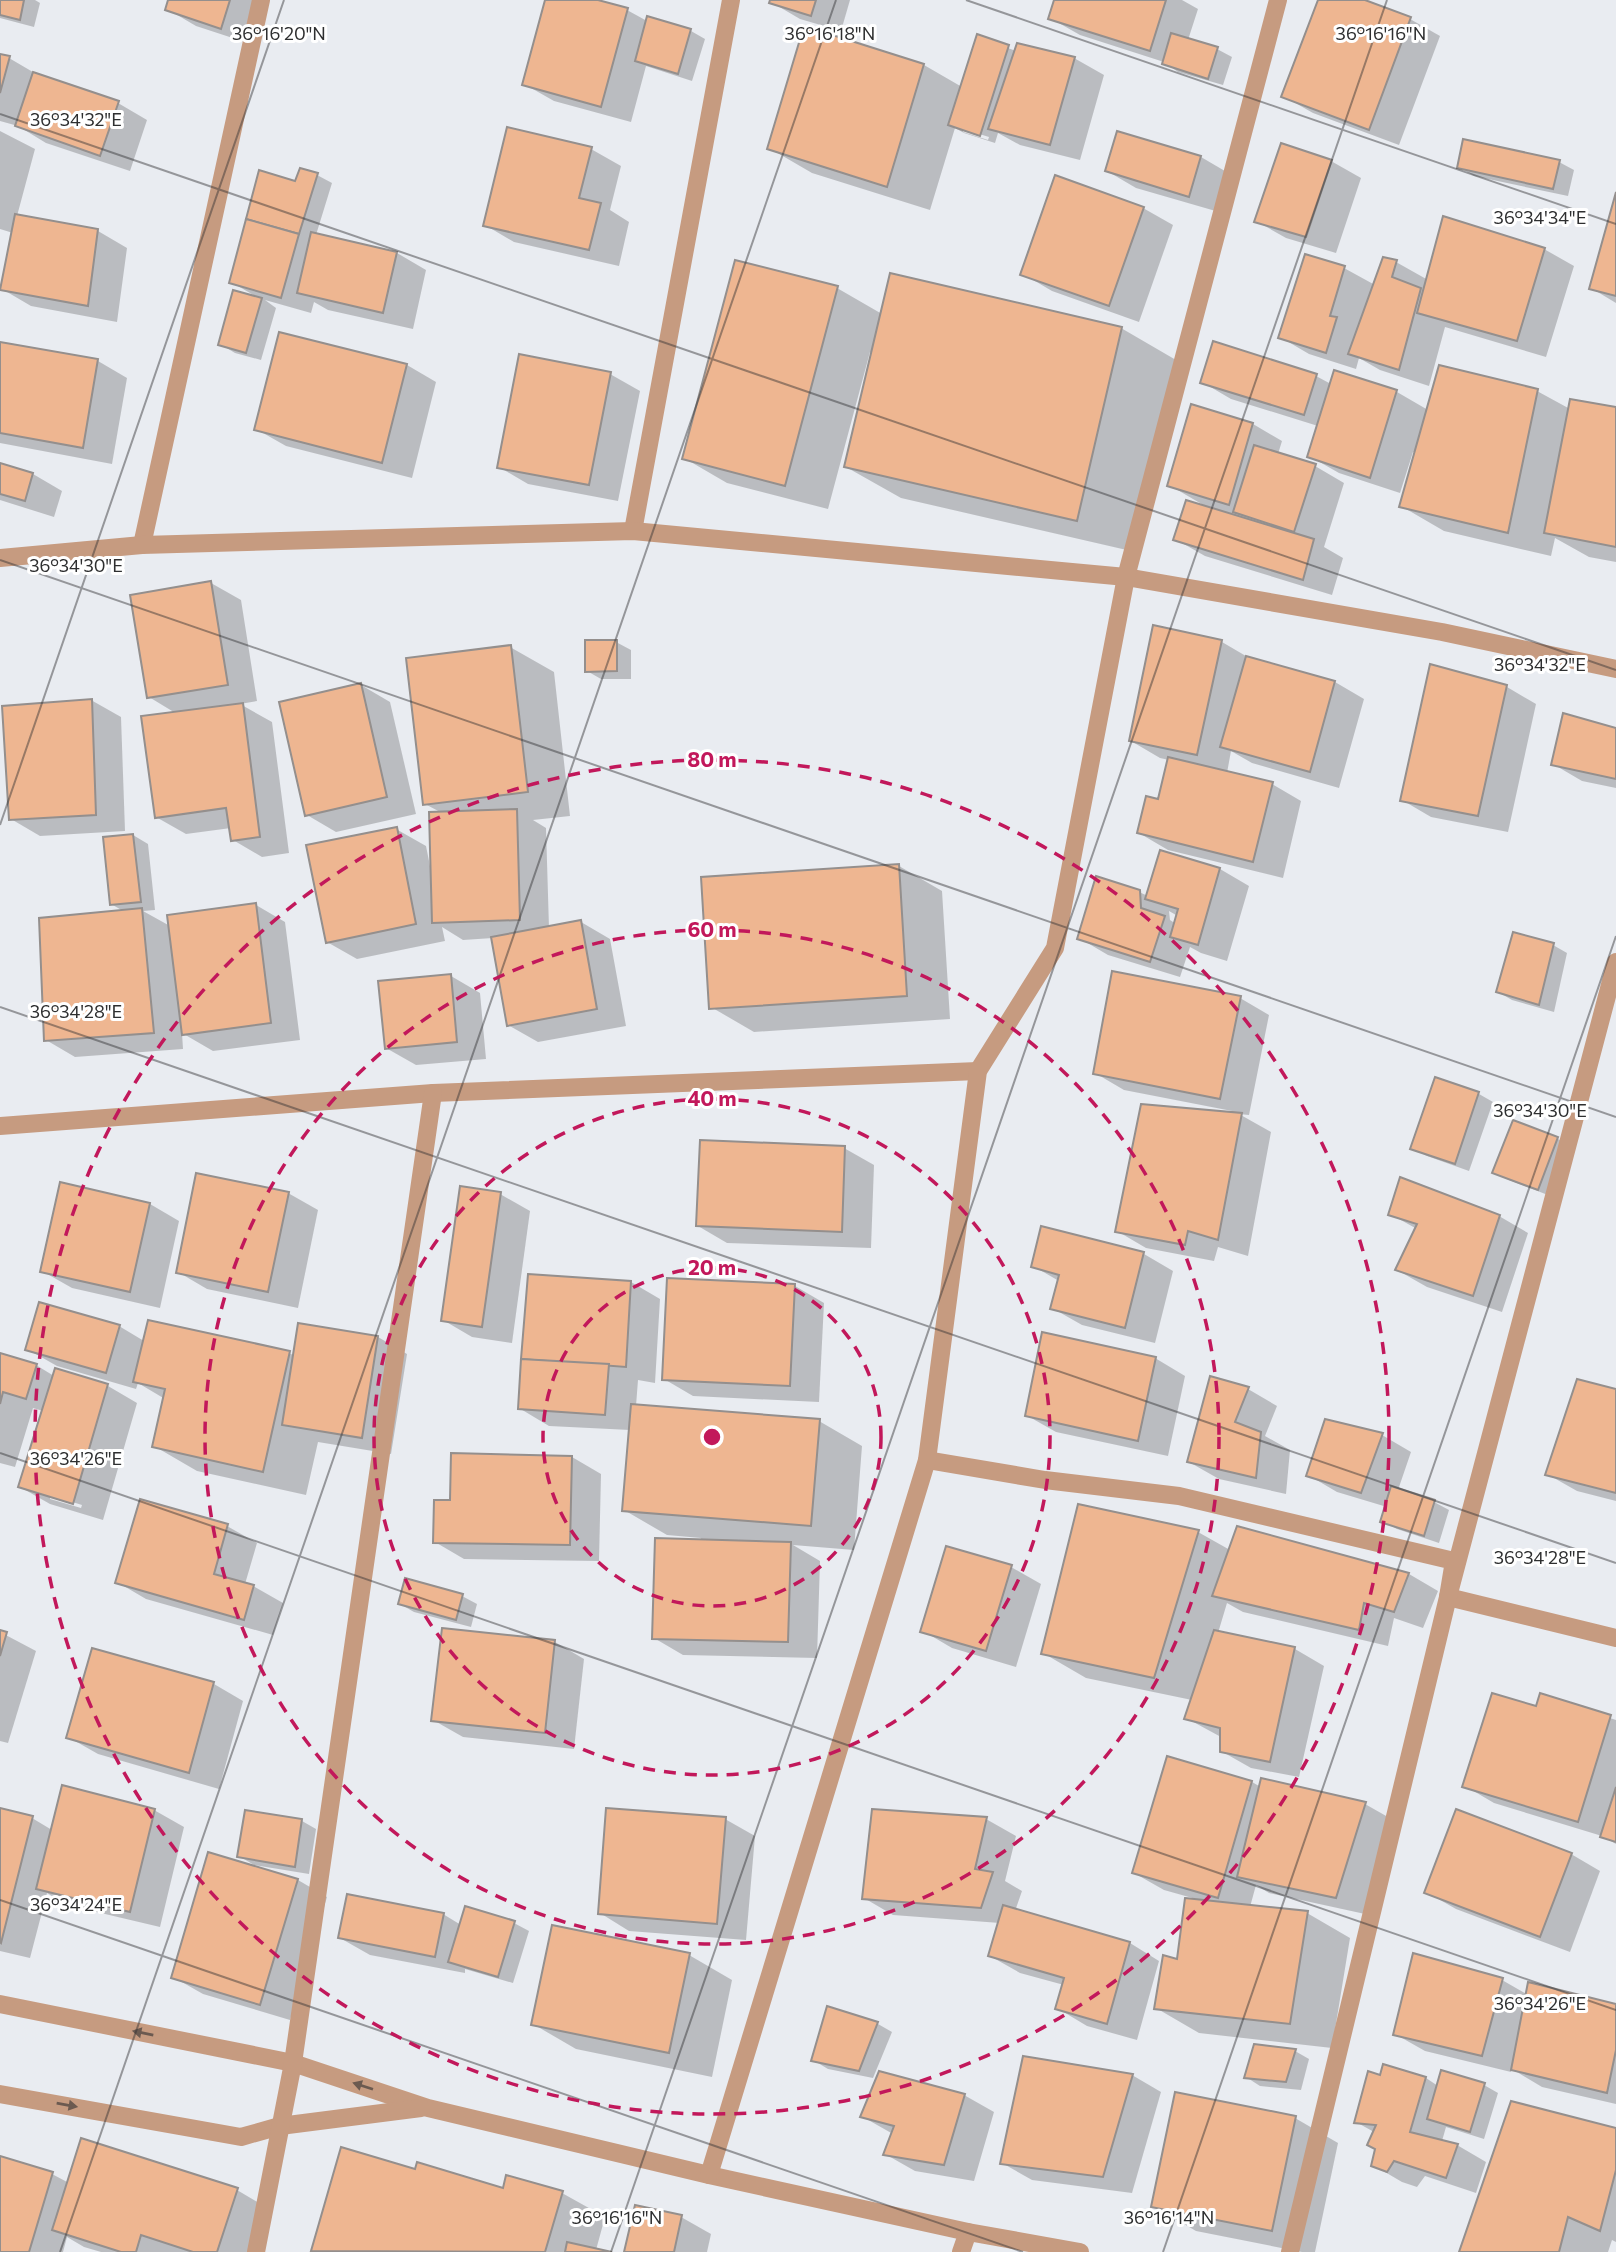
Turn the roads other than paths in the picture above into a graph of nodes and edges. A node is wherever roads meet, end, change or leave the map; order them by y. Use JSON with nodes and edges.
{"nodes":[{"id":1,"x":261,"y":0,"type":"edge"},
{"id":2,"x":732,"y":0,"type":"edge"},
{"id":3,"x":1278,"y":0,"type":"edge"},
{"id":4,"x":633,"y":531,"type":"junction"},
{"id":5,"x":142,"y":545,"type":"junction"},
{"id":6,"x":0,"y":558,"type":"edge"},
{"id":7,"x":1126,"y":577,"type":"junction"},
{"id":8,"x":1616,"y":668,"type":"edge"},
{"id":9,"x":1616,"y":962,"type":"edge"},
{"id":10,"x":978,"y":1071,"type":"junction"},
{"id":11,"x":433,"y":1093,"type":"junction"},
{"id":12,"x":0,"y":1126,"type":"edge"},
{"id":13,"x":927,"y":1460,"type":"junction"},
{"id":14,"x":1448,"y":1597,"type":"junction"},
{"id":15,"x":1616,"y":1638,"type":"edge"},
{"id":16,"x":0,"y":2004,"type":"edge"},
{"id":17,"x":293,"y":2063,"type":"junction"},
{"id":18,"x":0,"y":2094,"type":"edge"},
{"id":19,"x":428,"y":2108,"type":"junction"},
{"id":20,"x":280,"y":2126,"type":"junction"},
{"id":21,"x":709,"y":2175,"type":"junction"},
{"id":22,"x":968,"y":2232,"type":"junction"},
{"id":23,"x":256,"y":2252,"type":"edge"},
{"id":24,"x":961,"y":2252,"type":"edge"},
{"id":25,"x":1080,"y":2252,"type":"edge"},
{"id":26,"x":1290,"y":2252,"type":"edge"}],
"edges":[{"from":1,"to":5,"type":"street"},
{"from":2,"to":4,"type":"street"},
{"from":3,"to":7,"type":"street"},
{"from":4,"to":5,"type":"street"},
{"from":4,"to":7,"type":"street"},
{"from":5,"to":6,"type":"street"},
{"from":7,"to":8,"type":"street"},
{"from":7,"to":10,"type":"street"},
{"from":9,"to":14,"type":"street"},
{"from":10,"to":11,"type":"street"},
{"from":10,"to":13,"type":"street"},
{"from":11,"to":12,"type":"street"},
{"from":11,"to":17,"type":"street"},
{"from":13,"to":14,"type":"street"},
{"from":13,"to":21,"type":"street"},
{"from":14,"to":15,"type":"street"},
{"from":14,"to":26,"type":"street"},
{"from":17,"to":16,"type":"street","one_way":true},
{"from":19,"to":17,"type":"street","one_way":true},
{"from":17,"to":20,"type":"street"},
{"from":18,"to":20,"type":"street","one_way":true},
{"from":19,"to":20,"type":"street"},
{"from":19,"to":21,"type":"street"},
{"from":20,"to":23,"type":"street"},
{"from":21,"to":22,"type":"street"},
{"from":22,"to":24,"type":"street"},
{"from":22,"to":25,"type":"street"}]}
